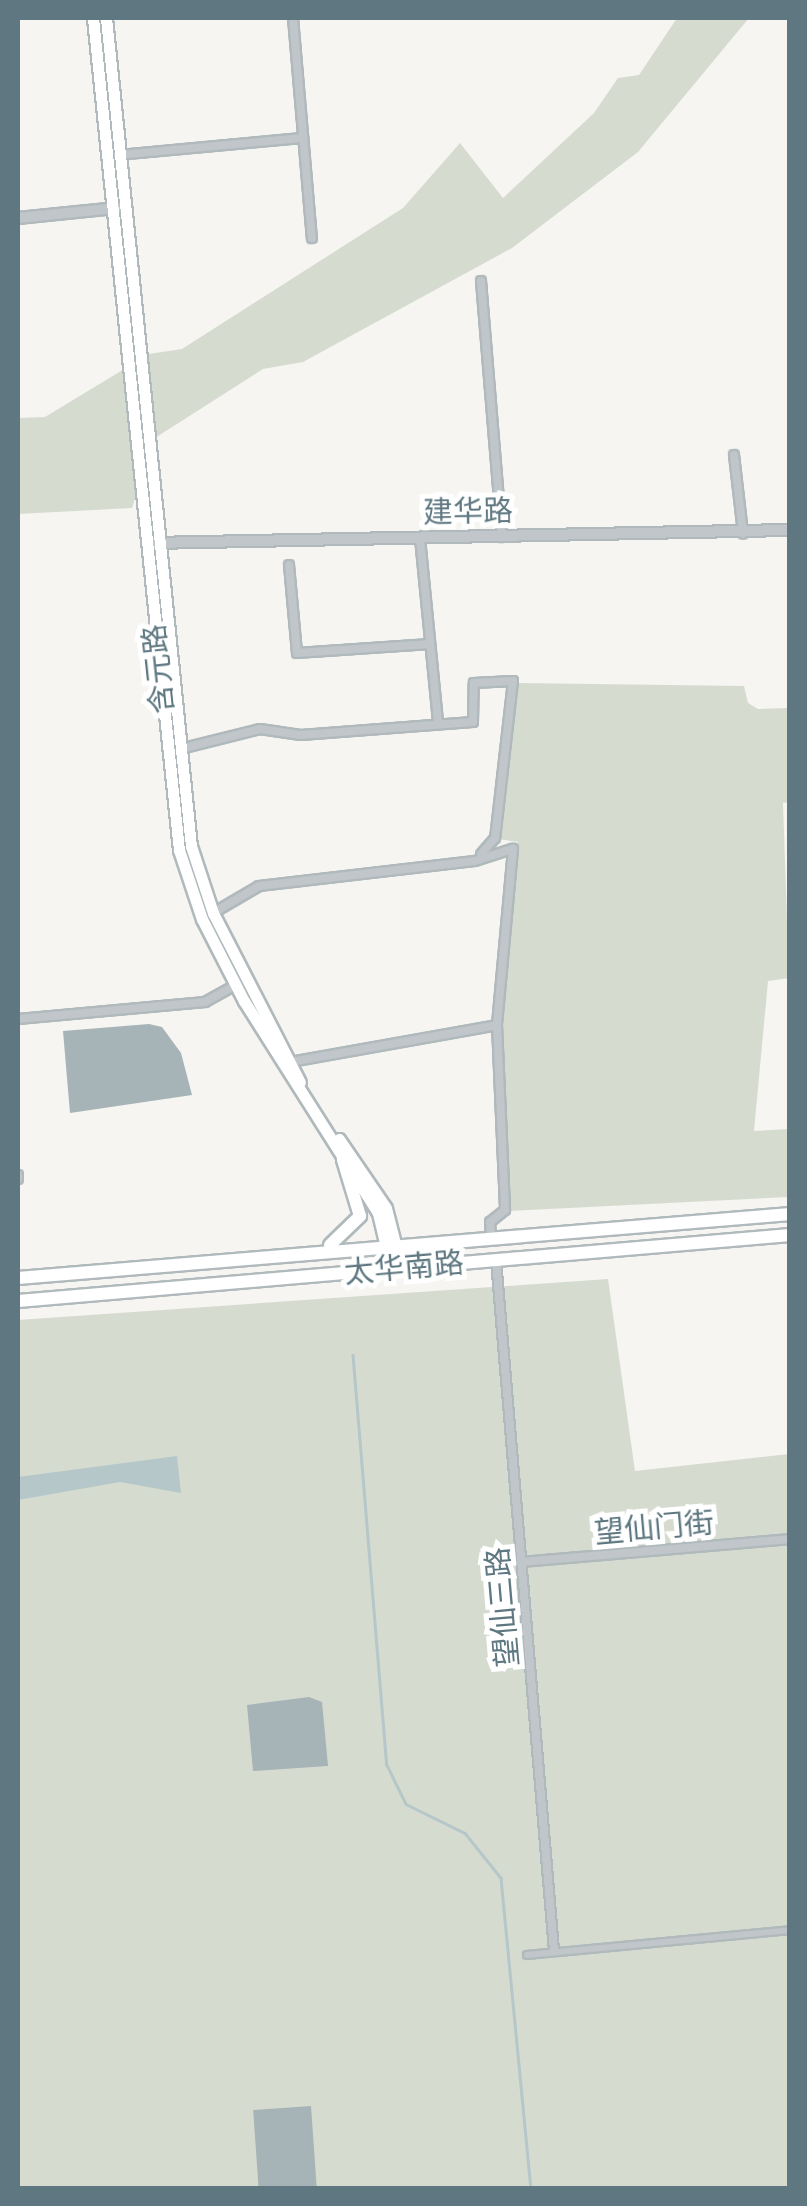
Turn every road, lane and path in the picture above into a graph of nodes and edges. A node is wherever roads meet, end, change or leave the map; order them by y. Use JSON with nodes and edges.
{"nodes":[{"id":1,"x":92,"y":18,"type":"edge"},
{"id":2,"x":106,"y":18,"type":"edge"},
{"id":3,"x":293,"y":18,"type":"edge"},
{"id":4,"x":304,"y":138,"type":"junction"},
{"id":5,"x":118,"y":155,"type":"junction"},
{"id":6,"x":117,"y":208,"type":"junction"},
{"id":7,"x":18,"y":218,"type":"edge"},
{"id":8,"x":312,"y":238,"type":"dead end"},
{"id":9,"x":481,"y":282,"type":"dead end"},
{"id":10,"x":734,"y":455,"type":"dead end"},
{"id":11,"x":790,"y":530,"type":"edge"},
{"id":12,"x":743,"y":533,"type":"junction"},
{"id":13,"x":502,"y":536,"type":"junction"},
{"id":14,"x":420,"y":538,"type":"junction"},
{"id":15,"x":152,"y":543,"type":"junction"},
{"id":16,"x":289,"y":564,"type":"dead end"},
{"id":17,"x":430,"y":644,"type":"junction"},
{"id":18,"x":438,"y":724,"type":"junction"},
{"id":19,"x":180,"y":748,"type":"junction"},
{"id":20,"x":475,"y":861,"type":"junction"},
{"id":21,"x":212,"y":913,"type":"junction"},
{"id":22,"x":236,"y":986,"type":"junction"},
{"id":23,"x":18,"y":1019,"type":"edge"},
{"id":24,"x":498,"y":1025,"type":"junction"},
{"id":25,"x":290,"y":1062,"type":"junction"},
{"id":26,"x":344,"y":1160,"type":"junction"},
{"id":27,"x":790,"y":1214,"type":"edge"},
{"id":28,"x":491,"y":1235,"type":"junction"},
{"id":29,"x":790,"y":1235,"type":"edge"},
{"id":30,"x":394,"y":1242,"type":"junction"},
{"id":31,"x":320,"y":1250,"type":"junction"},
{"id":32,"x":496,"y":1260,"type":"junction"},
{"id":33,"x":396,"y":1268,"type":"junction"},
{"id":34,"x":18,"y":1278,"type":"edge"},
{"id":35,"x":18,"y":1301,"type":"edge"},
{"id":36,"x":790,"y":1539,"type":"edge"},
{"id":37,"x":522,"y":1562,"type":"junction"},
{"id":38,"x":790,"y":1930,"type":"edge"},
{"id":39,"x":554,"y":1951,"type":"junction"},
{"id":40,"x":527,"y":1954,"type":"dead end"}],
"edges":[{"from":1,"to":6,"type":"main road","name":"含元路"},
{"from":2,"to":5,"type":"main road","name":"含元路"},
{"from":3,"to":4,"type":"street"},
{"from":4,"to":5,"type":"street"},
{"from":4,"to":8,"type":"street"},
{"from":5,"to":6,"type":"main road","name":"含元路"},
{"from":6,"to":7,"type":"street"},
{"from":6,"to":15,"type":"main road","name":"含元路"},
{"from":9,"to":13,"type":"street"},
{"from":10,"to":12,"type":"street"},
{"from":11,"to":12,"type":"street","name":"建华路"},
{"from":12,"to":13,"type":"street","name":"建华路"},
{"from":13,"to":14,"type":"street","name":"建华路"},
{"from":14,"to":15,"type":"street","name":"建华路"},
{"from":14,"to":17,"type":"street"},
{"from":15,"to":19,"type":"main road","name":"含元路"},
{"from":15,"to":22,"type":"main road","name":"含元路"},
{"from":16,"to":17,"type":"street"},
{"from":17,"to":18,"type":"street"},
{"from":18,"to":19,"type":"street"},
{"from":18,"to":20,"type":"street"},
{"from":19,"to":21,"type":"main road","name":"含元路"},
{"from":20,"to":21,"type":"street"},
{"from":20,"to":24,"type":"street"},
{"from":21,"to":25,"type":"main road","name":"含元路"},
{"from":22,"to":23,"type":"street"},
{"from":22,"to":26,"type":"main road","name":"含元路"},
{"from":24,"to":25,"type":"street"},
{"from":24,"to":28,"type":"street"},
{"from":25,"to":30,"type":"main road","name":"含元路"},
{"from":26,"to":30,"type":"main road","name":"含元路"},
{"from":26,"to":31,"type":"main road"},
{"from":27,"to":28,"type":"main road","name":"太华南路"},
{"from":28,"to":30,"type":"main road","name":"太华南路"},
{"from":29,"to":32,"type":"main road","name":"太华南路"},
{"from":30,"to":31,"type":"main road","name":"太华南路"},
{"from":30,"to":33,"type":"main road","name":"含元路"},
{"from":31,"to":34,"type":"main road","name":"太华南路"},
{"from":32,"to":33,"type":"main road","name":"太华南路"},
{"from":32,"to":37,"type":"street","name":"望仙三路"},
{"from":33,"to":35,"type":"main road","name":"太华南路"},
{"from":36,"to":37,"type":"street","name":"望仙门街"},
{"from":37,"to":39,"type":"street","name":"望仙三路"},
{"from":38,"to":39,"type":"street"},
{"from":39,"to":40,"type":"street"}]}
